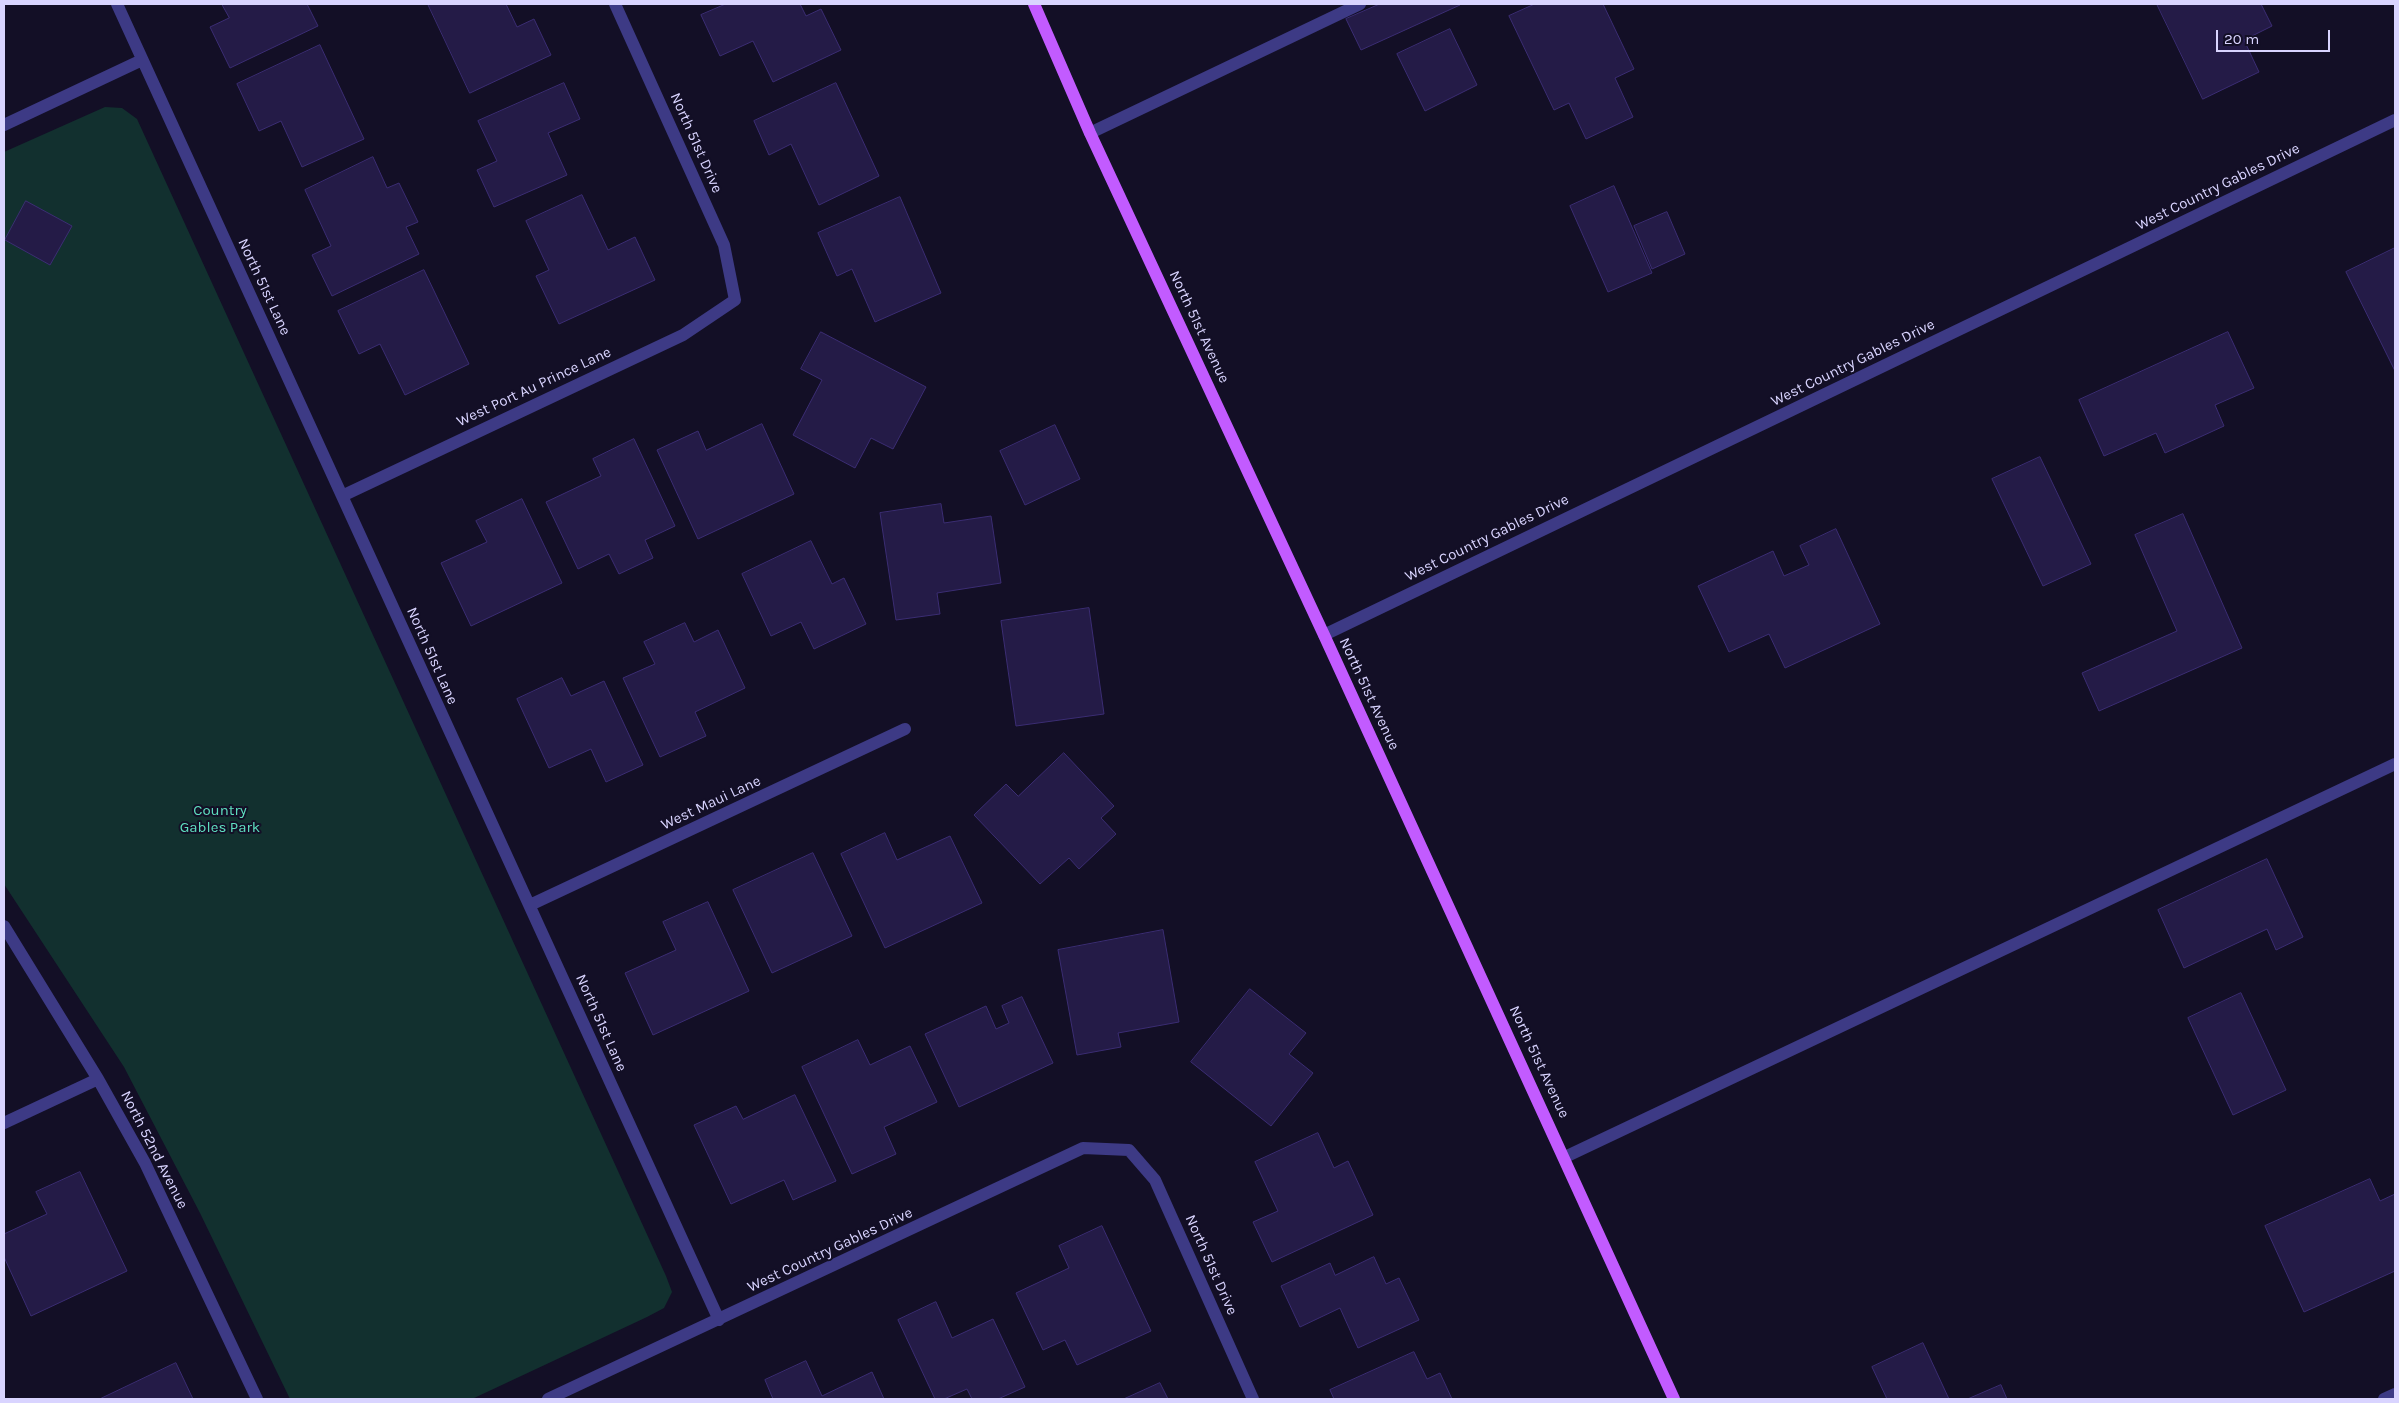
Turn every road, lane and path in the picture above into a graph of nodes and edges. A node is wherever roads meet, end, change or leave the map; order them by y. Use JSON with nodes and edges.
{"nodes":[{"id":1,"x":117,"y":4,"type":"edge"},
{"id":2,"x":615,"y":4,"type":"edge"},
{"id":3,"x":1034,"y":4,"type":"edge"},
{"id":4,"x":1360,"y":4,"type":"edge"},
{"id":5,"x":142,"y":60,"type":"junction"},
{"id":6,"x":2395,"y":120,"type":"edge"},
{"id":7,"x":4,"y":125,"type":"edge"},
{"id":8,"x":1090,"y":133,"type":"junction"},
{"id":9,"x":735,"y":300,"type":"joint"},
{"id":10,"x":342,"y":496,"type":"junction"},
{"id":11,"x":1324,"y":635,"type":"junction"},
{"id":12,"x":905,"y":730,"type":"dead end"},
{"id":13,"x":2395,"y":764,"type":"edge"},
{"id":14,"x":530,"y":905,"type":"junction"},
{"id":15,"x":4,"y":926,"type":"edge"},
{"id":16,"x":98,"y":1079,"type":"junction"},
{"id":17,"x":4,"y":1123,"type":"edge"},
{"id":18,"x":1129,"y":1150,"type":"joint"},
{"id":19,"x":1565,"y":1157,"type":"junction"},
{"id":20,"x":718,"y":1320,"type":"junction"},
{"id":21,"x":2395,"y":1394,"type":"edge"},
{"id":22,"x":257,"y":1399,"type":"edge"},
{"id":23,"x":548,"y":1399,"type":"edge"},
{"id":24,"x":1253,"y":1399,"type":"edge"},
{"id":25,"x":1674,"y":1399,"type":"edge"},
{"id":26,"x":2384,"y":1399,"type":"edge"}],
"edges":[{"from":1,"to":5,"type":"street","name":"North 51st Lane"},
{"from":2,"to":9,"type":"street","name":"North 51st Drive"},
{"from":3,"to":8,"type":"main road","name":"North 51st Avenue"},
{"from":4,"to":8,"type":"street"},
{"from":5,"to":7,"type":"street"},
{"from":5,"to":10,"type":"street","name":"North 51st Lane"},
{"from":6,"to":11,"type":"street","name":"West Country Gables Drive"},
{"from":8,"to":11,"type":"main road","name":"North 51st Avenue"},
{"from":9,"to":10,"type":"street","name":"West Port Au Prince Lane"},
{"from":10,"to":14,"type":"street","name":"North 51st Lane"},
{"from":11,"to":19,"type":"main road","name":"North 51st Avenue"},
{"from":12,"to":14,"type":"street","name":"West Maui Lane"},
{"from":13,"to":19,"type":"street"},
{"from":14,"to":20,"type":"street","name":"North 51st Lane"},
{"from":15,"to":16,"type":"street","name":"North 52nd Avenue"},
{"from":16,"to":17,"type":"street"},
{"from":16,"to":22,"type":"street","name":"North 52nd Avenue"},
{"from":18,"to":20,"type":"street","name":"West Country Gables Drive"},
{"from":18,"to":24,"type":"street","name":"North 51st Drive"},
{"from":19,"to":25,"type":"main road","name":"North 51st Avenue"},
{"from":20,"to":23,"type":"street","name":"West Country Gables Drive"},
{"from":21,"to":26,"type":"street"}]}
